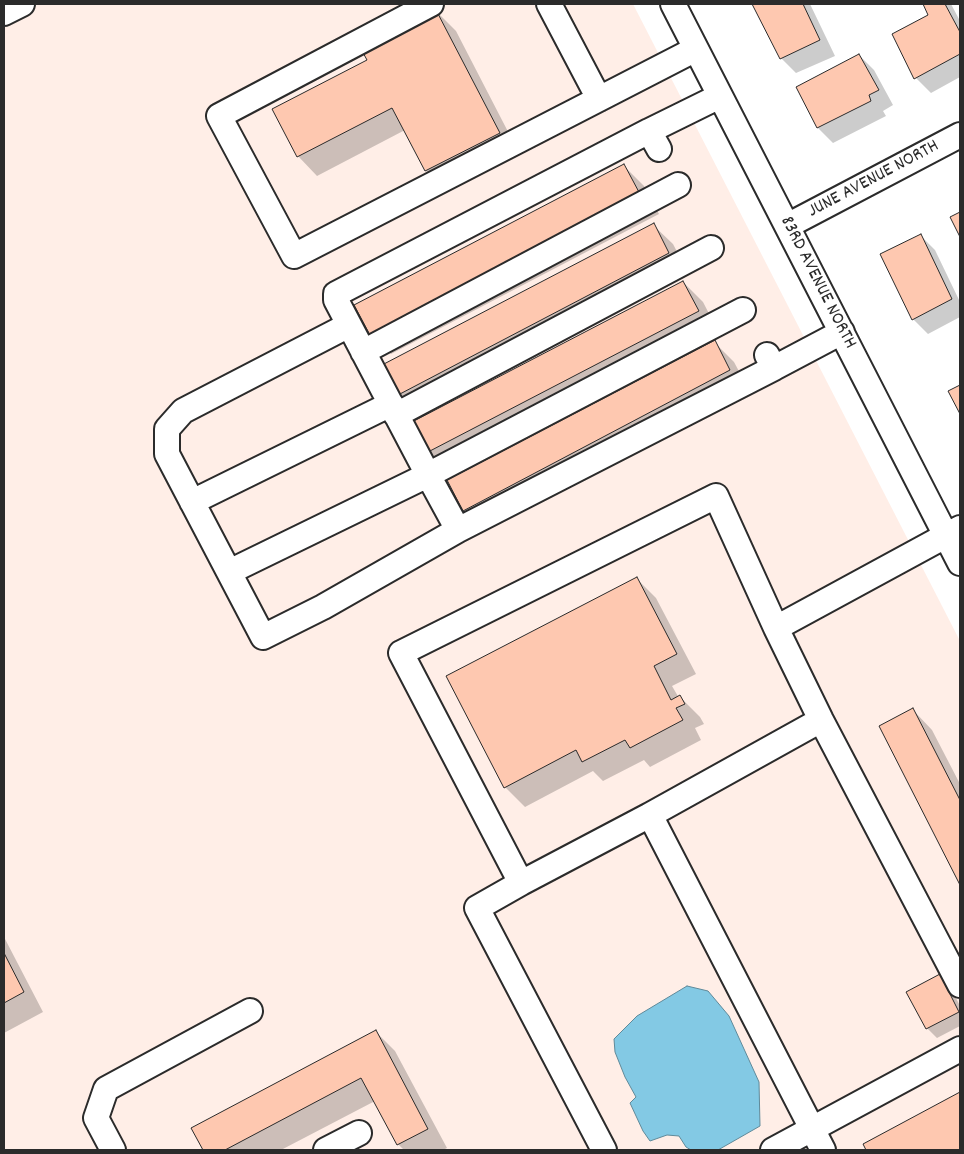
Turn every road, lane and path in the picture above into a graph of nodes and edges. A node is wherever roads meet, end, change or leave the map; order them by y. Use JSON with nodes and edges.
{"nodes":[{"id":1,"x":22,"y":4,"type":"edge"},
{"id":2,"x":431,"y":4,"type":"edge"},
{"id":3,"x":549,"y":4,"type":"edge"},
{"id":4,"x":673,"y":4,"type":"edge"},
{"id":5,"x":4,"y":13,"type":"edge"},
{"id":6,"x":696,"y":49,"type":"junction"},
{"id":7,"x":720,"y":96,"type":"junction"},
{"id":8,"x":599,"y":99,"type":"junction"},
{"id":9,"x":960,"y":135,"type":"edge"},
{"id":10,"x":678,"y":185,"type":"dead end"},
{"id":11,"x":787,"y":226,"type":"junction"},
{"id":12,"x":711,"y":248,"type":"dead end"},
{"id":13,"x":743,"y":310,"type":"dead end"},
{"id":14,"x":349,"y":325,"type":"junction"},
{"id":15,"x":842,"y":332,"type":"junction"},
{"id":16,"x":364,"y":352,"type":"junction"},
{"id":17,"x":393,"y":409,"type":"junction"},
{"id":18,"x":428,"y":475,"type":"junction"},
{"id":19,"x":192,"y":502,"type":"junction"},
{"id":20,"x":458,"y":530,"type":"junction"},
{"id":21,"x":953,"y":531,"type":"edge"},
{"id":22,"x":960,"y":563,"type":"edge"},
{"id":23,"x":229,"y":572,"type":"junction"},
{"id":24,"x":776,"y":628,"type":"junction"},
{"id":25,"x":821,"y":720,"type":"junction"},
{"id":26,"x":650,"y":815,"type":"junction"},
{"id":27,"x":522,"y":883,"type":"junction"},
{"id":28,"x":960,"y":986,"type":"edge"},
{"id":29,"x":250,"y":1011,"type":"dead end"},
{"id":30,"x":960,"y":1049,"type":"edge"},
{"id":31,"x":359,"y":1133,"type":"dead end"},
{"id":32,"x":817,"y":1140,"type":"edge"},
{"id":33,"x":113,"y":1150,"type":"edge"},
{"id":34,"x":326,"y":1150,"type":"edge"},
{"id":35,"x":604,"y":1150,"type":"edge"},
{"id":36,"x":773,"y":1150,"type":"edge"}],
"edges":[{"from":1,"to":5,"type":"street"},
{"from":2,"to":8,"type":"street"},
{"from":3,"to":8,"type":"street"},
{"from":4,"to":6,"type":"street","name":"83RD AVENUE NORTH"},
{"from":6,"to":7,"type":"street","name":"83RD AVENUE NORTH"},
{"from":6,"to":8,"type":"street"},
{"from":7,"to":11,"type":"street","name":"83RD AVENUE NORTH"},
{"from":7,"to":14,"type":"street"},
{"from":9,"to":11,"type":"street","name":"JUNE AVENUE NORTH"},
{"from":10,"to":16,"type":"street"},
{"from":11,"to":15,"type":"street","name":"83RD AVENUE NORTH"},
{"from":12,"to":17,"type":"street"},
{"from":13,"to":18,"type":"street"},
{"from":14,"to":16,"type":"street"},
{"from":14,"to":19,"type":"street"},
{"from":15,"to":20,"type":"street"},
{"from":15,"to":21,"type":"street","name":"83RD AVENUE NORTH"},
{"from":16,"to":17,"type":"street"},
{"from":17,"to":18,"type":"street"},
{"from":17,"to":19,"type":"street"},
{"from":18,"to":20,"type":"street"},
{"from":18,"to":23,"type":"street"},
{"from":19,"to":23,"type":"street"},
{"from":20,"to":23,"type":"street"},
{"from":21,"to":22,"type":"street","name":"83RD AVENUE NORTH"},
{"from":21,"to":24,"type":"street"},
{"from":24,"to":25,"type":"street"},
{"from":24,"to":27,"type":"street"},
{"from":25,"to":26,"type":"street"},
{"from":25,"to":28,"type":"street"},
{"from":26,"to":27,"type":"street"},
{"from":26,"to":32,"type":"street"},
{"from":27,"to":35,"type":"street"},
{"from":29,"to":33,"type":"street"},
{"from":30,"to":32,"type":"street"},
{"from":31,"to":34,"type":"street"},
{"from":32,"to":36,"type":"street"}]}
